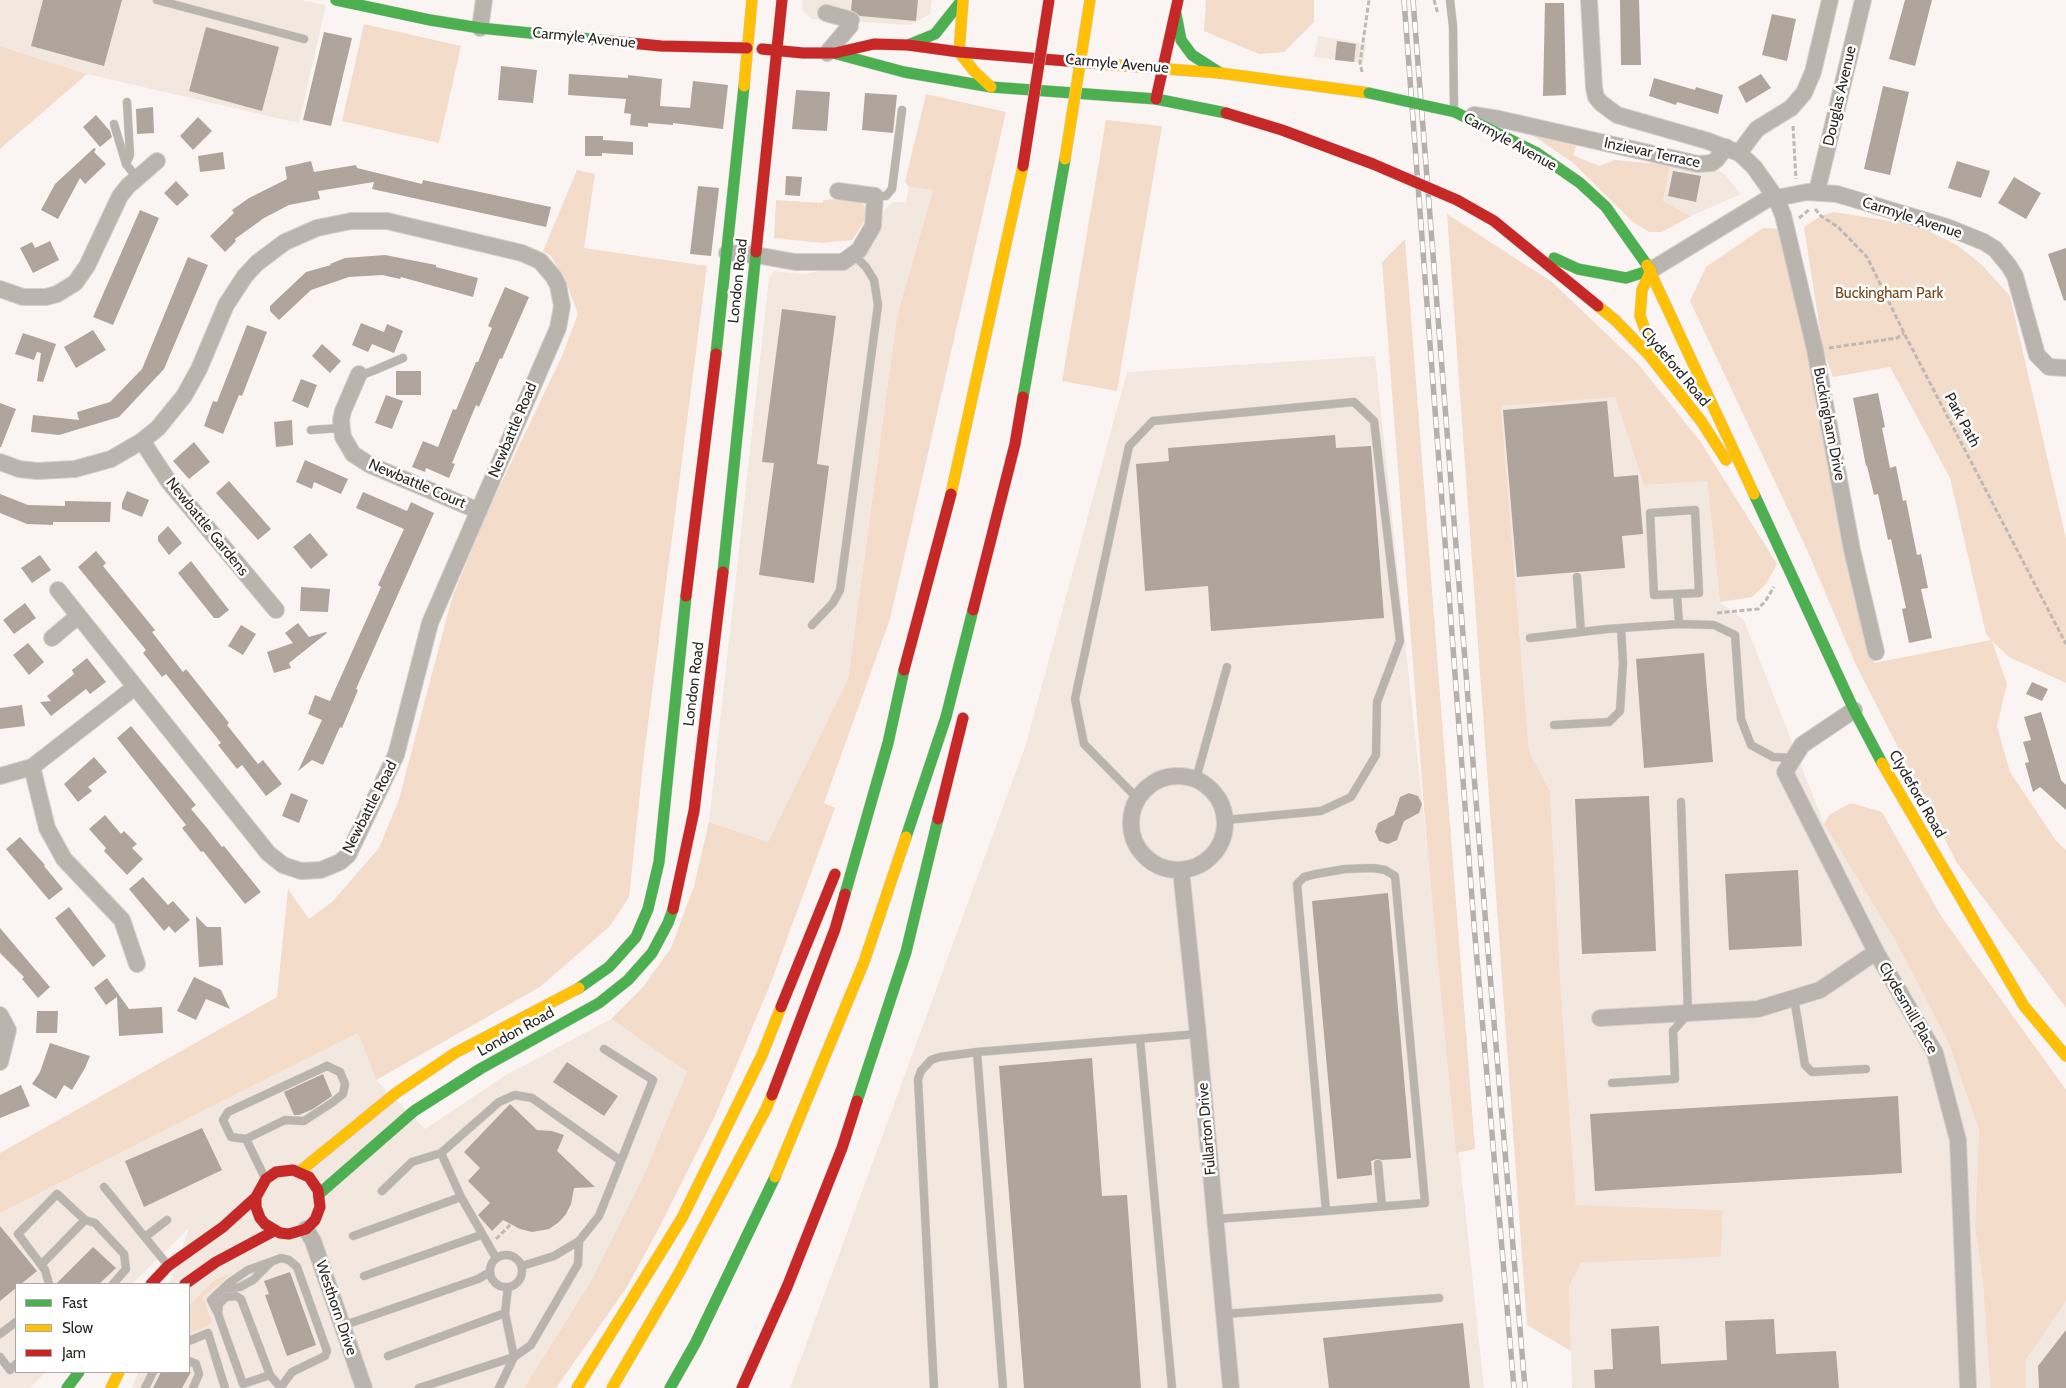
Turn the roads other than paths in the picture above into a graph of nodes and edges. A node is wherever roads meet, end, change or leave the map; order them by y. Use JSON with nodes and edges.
{"nodes":[{"id":1,"x":157,"y":0,"type":"edge"},
{"id":2,"x":336,"y":0,"type":"edge"},
{"id":3,"x":484,"y":0,"type":"edge"},
{"id":4,"x":752,"y":0,"type":"edge"},
{"id":5,"x":782,"y":0,"type":"edge"},
{"id":6,"x":963,"y":0,"type":"edge"},
{"id":7,"x":1049,"y":0,"type":"edge"},
{"id":8,"x":1090,"y":0,"type":"edge"},
{"id":9,"x":1178,"y":0,"type":"edge"},
{"id":10,"x":1450,"y":0,"type":"edge"},
{"id":11,"x":1589,"y":0,"type":"edge"},
{"id":12,"x":1830,"y":0,"type":"edge"},
{"id":13,"x":1863,"y":0,"type":"edge"},
{"id":14,"x":168,"y":2,"type":"edge"},
{"id":15,"x":1176,"y":12,"type":"junction"},
{"id":16,"x":826,"y":13,"type":"dead end"},
{"id":17,"x":480,"y":28,"type":"junction"},
{"id":18,"x":304,"y":39,"type":"dead end"},
{"id":19,"x":908,"y":45,"type":"junction"},
{"id":20,"x":747,"y":48,"type":"junction"},
{"id":21,"x":778,"y":50,"type":"junction"},
{"id":22,"x":959,"y":52,"type":"junction"},
{"id":23,"x":831,"y":53,"type":"junction"},
{"id":24,"x":1164,"y":68,"type":"junction"},
{"id":25,"x":1220,"y":73,"type":"junction"},
{"id":26,"x":992,"y":87,"type":"junction"},
{"id":27,"x":1156,"y":99,"type":"junction"},
{"id":28,"x":127,"y":102,"type":"dead end"},
{"id":29,"x":902,"y":110,"type":"dead end"},
{"id":30,"x":1455,"y":112,"type":"junction"},
{"id":31,"x":114,"y":124,"type":"dead end"},
{"id":32,"x":1732,"y":150,"type":"junction"},
{"id":33,"x":157,"y":161,"type":"dead end"},
{"id":34,"x":126,"y":164,"type":"junction"},
{"id":35,"x":137,"y":178,"type":"junction"},
{"id":36,"x":838,"y":191,"type":"dead end"},
{"id":37,"x":1817,"y":191,"type":"junction"},
{"id":38,"x":876,"y":196,"type":"junction"},
{"id":39,"x":1776,"y":198,"type":"junction"},
{"id":40,"x":1528,"y":247,"type":"junction"},
{"id":41,"x":727,"y":253,"type":"junction"},
{"id":42,"x":756,"y":255,"type":"junction"},
{"id":43,"x":854,"y":255,"type":"junction"},
{"id":44,"x":1652,"y":270,"type":"junction"},
{"id":45,"x":0,"y":289,"type":"edge"},
{"id":46,"x":403,"y":358,"type":"dead end"},
{"id":47,"x":2066,"y":368,"type":"edge"},
{"id":48,"x":359,"y":374,"type":"joint"},
{"id":49,"x":1701,"y":421,"type":"junction"},
{"id":50,"x":341,"y":428,"type":"junction"},
{"id":51,"x":312,"y":430,"type":"dead end"},
{"id":52,"x":142,"y":441,"type":"junction"},
{"id":53,"x":1015,"y":444,"type":"junction"},
{"id":54,"x":0,"y":462,"type":"edge"},
{"id":55,"x":478,"y":510,"type":"junction"},
{"id":56,"x":1770,"y":530,"type":"junction"},
{"id":57,"x":1577,"y":577,"type":"dead end"},
{"id":58,"x":58,"y":590,"type":"dead end"},
{"id":59,"x":1677,"y":594,"type":"junction"},
{"id":60,"x":276,"y":610,"type":"dead end"},
{"id":61,"x":78,"y":616,"type":"junction"},
{"id":62,"x":1679,"y":624,"type":"junction"},
{"id":63,"x":812,"y":625,"type":"dead end"},
{"id":64,"x":1621,"y":628,"type":"junction"},
{"id":65,"x":1581,"y":632,"type":"junction"},
{"id":66,"x":978,"y":637,"type":"dead end"},
{"id":67,"x":52,"y":638,"type":"dead end"},
{"id":68,"x":1530,"y":638,"type":"dead end"},
{"id":69,"x":1876,"y":652,"type":"dead end"},
{"id":70,"x":1227,"y":667,"type":"dead end"},
{"id":71,"x":134,"y":687,"type":"junction"},
{"id":72,"x":965,"y":705,"type":"dead end"},
{"id":73,"x":1854,"y":710,"type":"junction"},
{"id":74,"x":1554,"y":725,"type":"dead end"},
{"id":75,"x":888,"y":744,"type":"junction"},
{"id":76,"x":1794,"y":758,"type":"junction"},
{"id":77,"x":32,"y":767,"type":"junction"},
{"id":78,"x":0,"y":776,"type":"edge"},
{"id":79,"x":1196,"y":779,"type":"junction"},
{"id":80,"x":1138,"y":799,"type":"junction"},
{"id":81,"x":1681,"y":802,"type":"dead end"},
{"id":82,"x":1226,"y":820,"type":"junction"},
{"id":83,"x":847,"y":844,"type":"dead end"},
{"id":84,"x":840,"y":862,"type":"dead end"},
{"id":85,"x":1181,"y":870,"type":"junction"},
{"id":86,"x":1876,"y":952,"type":"junction"},
{"id":87,"x":137,"y":964,"type":"dead end"},
{"id":88,"x":1794,"y":998,"type":"junction"},
{"id":89,"x":0,"y":1014,"type":"edge"},
{"id":90,"x":1688,"y":1014,"type":"junction"},
{"id":91,"x":1600,"y":1018,"type":"dead end"},
{"id":92,"x":1198,"y":1034,"type":"junction"},
{"id":93,"x":1140,"y":1039,"type":"junction"},
{"id":94,"x":604,"y":1049,"type":"dead end"},
{"id":95,"x":977,"y":1052,"type":"junction"},
{"id":96,"x":2066,"y":1056,"type":"edge"},
{"id":97,"x":0,"y":1062,"type":"edge"},
{"id":98,"x":1866,"y":1069,"type":"dead end"},
{"id":99,"x":1612,"y":1083,"type":"dead end"},
{"id":100,"x":246,"y":1139,"type":"junction"},
{"id":101,"x":441,"y":1153,"type":"junction"},
{"id":102,"x":621,"y":1161,"type":"junction"},
{"id":103,"x":1378,"y":1164,"type":"dead end"},
{"id":104,"x":299,"y":1172,"type":"junction"},
{"id":105,"x":266,"y":1179,"type":"junction"},
{"id":106,"x":104,"y":1187,"type":"dead end"},
{"id":107,"x":382,"y":1191,"type":"dead end"},
{"id":108,"x":319,"y":1194,"type":"junction"},
{"id":109,"x":256,"y":1197,"type":"junction"},
{"id":110,"x":461,"y":1197,"type":"junction"},
{"id":111,"x":1382,"y":1206,"type":"junction"},
{"id":112,"x":1326,"y":1211,"type":"junction"},
{"id":113,"x":1216,"y":1219,"type":"junction"},
{"id":114,"x":85,"y":1220,"type":"junction"},
{"id":115,"x":167,"y":1220,"type":"dead end"},
{"id":116,"x":306,"y":1229,"type":"junction"},
{"id":117,"x":274,"y":1231,"type":"junction"},
{"id":118,"x":481,"y":1235,"type":"junction"},
{"id":119,"x":353,"y":1236,"type":"dead end"},
{"id":120,"x":145,"y":1237,"type":"junction"},
{"id":121,"x":579,"y":1241,"type":"junction"},
{"id":122,"x":496,"y":1258,"type":"junction"},
{"id":123,"x":272,"y":1261,"type":"junction"},
{"id":124,"x":41,"y":1265,"type":"junction"},
{"id":125,"x":168,"y":1266,"type":"junction"},
{"id":126,"x":522,"y":1266,"type":"junction"},
{"id":127,"x":490,"y":1272,"type":"junction"},
{"id":128,"x":364,"y":1276,"type":"dead end"},
{"id":129,"x":49,"y":1283,"type":"edge"},
{"id":130,"x":114,"y":1283,"type":"edge"},
{"id":131,"x":152,"y":1283,"type":"edge"},
{"id":132,"x":186,"y":1283,"type":"edge"},
{"id":133,"x":508,"y":1288,"type":"junction"},
{"id":134,"x":223,"y":1289,"type":"junction"},
{"id":135,"x":1439,"y":1298,"type":"dead end"},
{"id":136,"x":505,"y":1313,"type":"junction"},
{"id":137,"x":218,"y":1314,"type":"junction"},
{"id":138,"x":1224,"y":1314,"type":"junction"},
{"id":139,"x":15,"y":1323,"type":"edge"},
{"id":140,"x":342,"y":1326,"type":"junction"},
{"id":141,"x":0,"y":1334,"type":"edge"},
{"id":142,"x":190,"y":1341,"type":"edge"},
{"id":143,"x":388,"y":1356,"type":"dead end"},
{"id":144,"x":0,"y":1357,"type":"edge"},
{"id":145,"x":514,"y":1357,"type":"junction"},
{"id":146,"x":190,"y":1361,"type":"edge"},
{"id":147,"x":15,"y":1365,"type":"edge"},
{"id":148,"x":78,"y":1373,"type":"edge"},
{"id":149,"x":118,"y":1373,"type":"edge"},
{"id":150,"x":152,"y":1373,"type":"edge"},
{"id":151,"x":270,"y":1375,"type":"junction"},
{"id":152,"x":67,"y":1388,"type":"edge"},
{"id":153,"x":111,"y":1388,"type":"edge"},
{"id":154,"x":145,"y":1388,"type":"edge"},
{"id":155,"x":193,"y":1388,"type":"edge"},
{"id":156,"x":224,"y":1388,"type":"edge"},
{"id":157,"x":281,"y":1388,"type":"edge"},
{"id":158,"x":363,"y":1388,"type":"edge"},
{"id":159,"x":419,"y":1388,"type":"edge"},
{"id":160,"x":499,"y":1388,"type":"edge"},
{"id":161,"x":577,"y":1388,"type":"edge"},
{"id":162,"x":612,"y":1388,"type":"edge"},
{"id":163,"x":670,"y":1388,"type":"edge"},
{"id":164,"x":742,"y":1388,"type":"edge"},
{"id":165,"x":934,"y":1388,"type":"edge"},
{"id":166,"x":1003,"y":1388,"type":"edge"},
{"id":167,"x":1172,"y":1388,"type":"edge"},
{"id":168,"x":1231,"y":1388,"type":"edge"},
{"id":169,"x":1968,"y":1388,"type":"edge"}],
"edges":[{"from":1,"to":14,"type":"lane"},
{"from":2,"to":17,"type":"main road","name":"Carmyle Avenue"},
{"from":3,"to":17,"type":"street"},
{"from":4,"to":20,"type":"main road","name":"London Road"},
{"from":5,"to":21,"type":"main road","name":"London Road"},
{"from":6,"to":19,"type":"main road"},
{"from":6,"to":22,"type":"main road"},
{"from":7,"to":75,"type":"main road","bridge":true},
{"from":8,"to":53,"type":"main road","bridge":true},
{"from":9,"to":15,"type":"main road"},
{"from":10,"to":30,"type":"lane"},
{"from":11,"to":32,"type":"street","name":"Inzievar Terrace"},
{"from":12,"to":32,"type":"street"},
{"from":13,"to":37,"type":"street","name":"Douglas Avenue"},
{"from":14,"to":18,"type":"lane"},
{"from":15,"to":24,"type":"main road"},
{"from":15,"to":25,"type":"main road"},
{"from":16,"to":23,"type":"street"},
{"from":17,"to":20,"type":"main road","name":"Carmyle Avenue"},
{"from":19,"to":22,"type":"main road","name":"Carmyle Avenue"},
{"from":19,"to":23,"type":"main road","name":"Carmyle Avenue"},
{"from":20,"to":21,"type":"main road","name":"Carmyle Avenue"},
{"from":20,"to":41,"type":"main road","name":"London Road"},
{"from":21,"to":23,"type":"main road","name":"Carmyle Avenue"},
{"from":21,"to":42,"type":"main road","name":"London Road"},
{"from":22,"to":24,"type":"main road","name":"Carmyle Avenue"},
{"from":22,"to":26,"type":"main road"},
{"from":23,"to":26,"type":"main road","name":"Carmyle Avenue"},
{"from":24,"to":25,"type":"main road","name":"Carmyle Avenue"},
{"from":24,"to":27,"type":"main road"},
{"from":25,"to":30,"type":"main road","name":"Carmyle Avenue","bridge":true},
{"from":26,"to":27,"type":"main road","name":"Carmyle Avenue"},
{"from":27,"to":40,"type":"main road","name":"Carmyle Avenue","bridge":true},
{"from":28,"to":34,"type":"lane"},
{"from":29,"to":38,"type":"lane"},
{"from":30,"to":32,"type":"street","name":"Inzievar Terrace"},
{"from":30,"to":44,"type":"main road","name":"Carmyle Avenue"},
{"from":31,"to":34,"type":"lane"},
{"from":32,"to":39,"type":"street","name":"Buckingham Drive"},
{"from":33,"to":35,"type":"street"},
{"from":34,"to":35,"type":"lane"},
{"from":35,"to":45,"type":"street"},
{"from":36,"to":38,"type":"street"},
{"from":37,"to":39,"type":"street","name":"Carmyle Avenue"},
{"from":37,"to":47,"type":"street","name":"Carmyle Avenue"},
{"from":38,"to":43,"type":"street"},
{"from":39,"to":44,"type":"street","name":"Carmyle Avenue"},
{"from":39,"to":69,"type":"street","name":"Buckingham Drive"},
{"from":40,"to":44,"type":"main road"},
{"from":40,"to":49,"type":"main road","name":"Clydeford Road"},
{"from":41,"to":42,"type":"street"},
{"from":41,"to":104,"type":"main road","name":"London Road"},
{"from":42,"to":43,"type":"street"},
{"from":42,"to":108,"type":"main road","name":"London Road"},
{"from":43,"to":63,"type":"lane"},
{"from":44,"to":49,"type":"main road"},
{"from":44,"to":56,"type":"main road","name":"Clydeford Road"},
{"from":46,"to":48,"type":"lane"},
{"from":48,"to":50,"type":"street"},
{"from":49,"to":56,"type":"main road","name":"Clydeford Road"},
{"from":50,"to":51,"type":"lane"},
{"from":50,"to":55,"type":"street","name":"Newbattle Court"},
{"from":52,"to":54,"type":"street","name":"Newbattle Road"},
{"from":52,"to":55,"type":"street","name":"Newbattle Road"},
{"from":52,"to":60,"type":"street","name":"Newbattle Gardens"},
{"from":53,"to":66,"type":"main road"},
{"from":53,"to":163,"type":"main road"},
{"from":55,"to":71,"type":"street","name":"Newbattle Road"},
{"from":56,"to":73,"type":"main road","name":"Clydeford Road"},
{"from":57,"to":65,"type":"lane"},
{"from":58,"to":61,"type":"street","name":"Newbattle Road"},
{"from":59,"to":59,"type":"lane"},
{"from":59,"to":62,"type":"lane"},
{"from":61,"to":67,"type":"street"},
{"from":61,"to":71,"type":"street","name":"Newbattle Road"},
{"from":62,"to":64,"type":"lane"},
{"from":62,"to":76,"type":"lane"},
{"from":64,"to":65,"type":"lane"},
{"from":64,"to":74,"type":"lane"},
{"from":65,"to":68,"type":"lane"},
{"from":70,"to":79,"type":"lane"},
{"from":71,"to":77,"type":"street"},
{"from":72,"to":164,"type":"main road"},
{"from":73,"to":76,"type":"street","name":"Clydesmill Place"},
{"from":73,"to":96,"type":"main road","name":"Clydeford Road"},
{"from":75,"to":83,"type":"main road"},
{"from":75,"to":162,"type":"main road"},
{"from":76,"to":86,"type":"street","name":"Clydesmill Place"},
{"from":77,"to":78,"type":"street"},
{"from":77,"to":87,"type":"street"},
{"from":79,"to":80,"type":"street"},
{"from":79,"to":82,"type":"street"},
{"from":80,"to":82,"type":"lane"},
{"from":80,"to":85,"type":"street"},
{"from":81,"to":90,"type":"lane"},
{"from":82,"to":85,"type":"street"},
{"from":84,"to":161,"type":"main road"},
{"from":85,"to":92,"type":"street","name":"Fullarton Drive"},
{"from":86,"to":88,"type":"street"},
{"from":86,"to":169,"type":"street","name":"Clydesmill Place"},
{"from":88,"to":90,"type":"street"},
{"from":88,"to":98,"type":"lane"},
{"from":89,"to":97,"type":"street"},
{"from":90,"to":91,"type":"street"},
{"from":90,"to":99,"type":"lane"},
{"from":92,"to":93,"type":"lane"},
{"from":92,"to":113,"type":"street","name":"Fullarton Drive"},
{"from":93,"to":95,"type":"lane"},
{"from":93,"to":167,"type":"lane"},
{"from":94,"to":102,"type":"lane"},
{"from":95,"to":165,"type":"lane"},
{"from":95,"to":166,"type":"lane"},
{"from":100,"to":100,"type":"lane"},
{"from":100,"to":105,"type":"lane"},
{"from":101,"to":102,"type":"lane"},
{"from":101,"to":107,"type":"lane"},
{"from":101,"to":110,"type":"lane"},
{"from":102,"to":121,"type":"lane"},
{"from":103,"to":111,"type":"lane"},
{"from":104,"to":105,"type":"main road"},
{"from":104,"to":108,"type":"main road"},
{"from":105,"to":109,"type":"main road"},
{"from":106,"to":120,"type":"lane"},
{"from":108,"to":116,"type":"main road"},
{"from":109,"to":117,"type":"main road"},
{"from":109,"to":125,"type":"main road"},
{"from":110,"to":118,"type":"lane"},
{"from":110,"to":119,"type":"lane"},
{"from":111,"to":112,"type":"lane"},
{"from":111,"to":112,"type":"lane"},
{"from":112,"to":113,"type":"lane"},
{"from":113,"to":138,"type":"street","name":"Fullarton Drive"},
{"from":114,"to":124,"type":"lane"},
{"from":114,"to":124,"type":"lane"},
{"from":114,"to":130,"type":"lane"},
{"from":115,"to":120,"type":"lane"},
{"from":116,"to":117,"type":"main road"},
{"from":116,"to":140,"type":"street","name":"Westhorn Drive"},
{"from":117,"to":132,"type":"main road"},
{"from":118,"to":122,"type":"lane"},
{"from":118,"to":128,"type":"lane"},
{"from":120,"to":125,"type":"lane"},
{"from":121,"to":126,"type":"lane"},
{"from":121,"to":145,"type":"lane"},
{"from":122,"to":126,"type":"lane"},
{"from":122,"to":127,"type":"lane"},
{"from":123,"to":134,"type":"lane"},
{"from":123,"to":134,"type":"lane"},
{"from":123,"to":157,"type":"lane"},
{"from":124,"to":129,"type":"lane"},
{"from":125,"to":131,"type":"main road"},
{"from":126,"to":133,"type":"lane"},
{"from":127,"to":133,"type":"lane"},
{"from":127,"to":140,"type":"lane"},
{"from":133,"to":136,"type":"lane"},
{"from":134,"to":137,"type":"lane"},
{"from":135,"to":138,"type":"lane"},
{"from":136,"to":143,"type":"lane"},
{"from":136,"to":145,"type":"lane"},
{"from":137,"to":151,"type":"lane"},
{"from":137,"to":151,"type":"lane"},
{"from":138,"to":168,"type":"street","name":"Fullarton Drive"},
{"from":139,"to":141,"type":"lane"},
{"from":140,"to":158,"type":"street","name":"Westhorn Drive"},
{"from":142,"to":156,"type":"lane"},
{"from":144,"to":147,"type":"lane"},
{"from":145,"to":159,"type":"lane"},
{"from":145,"to":160,"type":"lane"},
{"from":146,"to":155,"type":"lane"},
{"from":148,"to":152,"type":"main road"},
{"from":149,"to":153,"type":"main road"},
{"from":150,"to":154,"type":"lane"},
{"from":151,"to":157,"type":"lane"}]}
